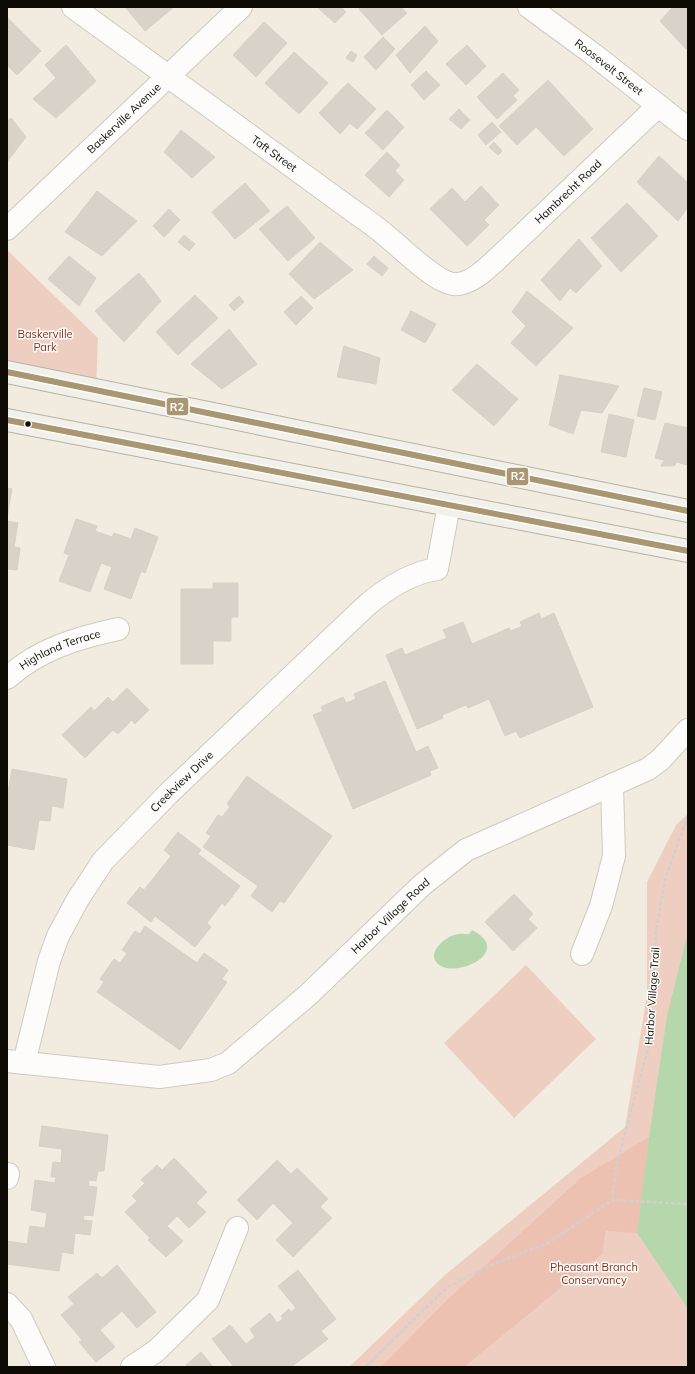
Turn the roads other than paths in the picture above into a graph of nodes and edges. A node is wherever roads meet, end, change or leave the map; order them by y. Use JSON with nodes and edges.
{"nodes":[{"id":1,"x":73,"y":7,"type":"edge"},
{"id":2,"x":241,"y":7,"type":"edge"},
{"id":3,"x":529,"y":7,"type":"edge"},
{"id":4,"x":169,"y":76,"type":"junction"},
{"id":5,"x":658,"y":106,"type":"junction"},
{"id":6,"x":688,"y":129,"type":"edge"},
{"id":7,"x":7,"y":229,"type":"edge"},
{"id":8,"x":478,"y":276,"type":"joint"},
{"id":9,"x":7,"y":372,"type":"edge"},
{"id":10,"x":7,"y":420,"type":"edge"},
{"id":11,"x":449,"y":505,"type":"junction"},
{"id":12,"x":688,"y":510,"type":"edge"},
{"id":13,"x":688,"y":552,"type":"edge"},
{"id":14,"x":118,"y":629,"type":"dead end"},
{"id":15,"x":7,"y":678,"type":"edge"},
{"id":16,"x":688,"y":730,"type":"edge"},
{"id":17,"x":612,"y":785,"type":"junction"},
{"id":18,"x":582,"y":954,"type":"dead end"},
{"id":19,"x":15,"y":1062,"type":"edge"},
{"id":20,"x":94,"y":1070,"type":"joint"},
{"id":21,"x":237,"y":1228,"type":"dead end"},
{"id":22,"x":7,"y":1304,"type":"edge"},
{"id":23,"x":44,"y":1367,"type":"edge"},
{"id":24,"x":132,"y":1367,"type":"edge"}],
"edges":[{"from":1,"to":4,"type":"street","name":"Taft Street"},
{"from":2,"to":4,"type":"street","name":"Baskerville Avenue"},
{"from":3,"to":5,"type":"street","name":"Roosevelt Street"},
{"from":4,"to":7,"type":"street","name":"Baskerville Avenue"},
{"from":4,"to":8,"type":"street","name":"Taft Street"},
{"from":5,"to":6,"type":"street","name":"Roosevelt Street"},
{"from":5,"to":8,"type":"street","name":"Hambrecht Road"},
{"from":9,"to":12,"type":"main road"},
{"from":10,"to":11,"type":"main road"},
{"from":11,"to":13,"type":"main road"},
{"from":11,"to":19,"type":"street","name":"Creekview Drive"},
{"from":14,"to":15,"type":"street","name":"Highland Terrace"},
{"from":16,"to":17,"type":"street","name":"Harbor Village Road"},
{"from":17,"to":18,"type":"street"},
{"from":17,"to":20,"type":"street","name":"Harbor Village Road"},
{"from":19,"to":20,"type":"street","name":"Creekview Drive"},
{"from":21,"to":24,"type":"street"},
{"from":22,"to":23,"type":"street"}]}
